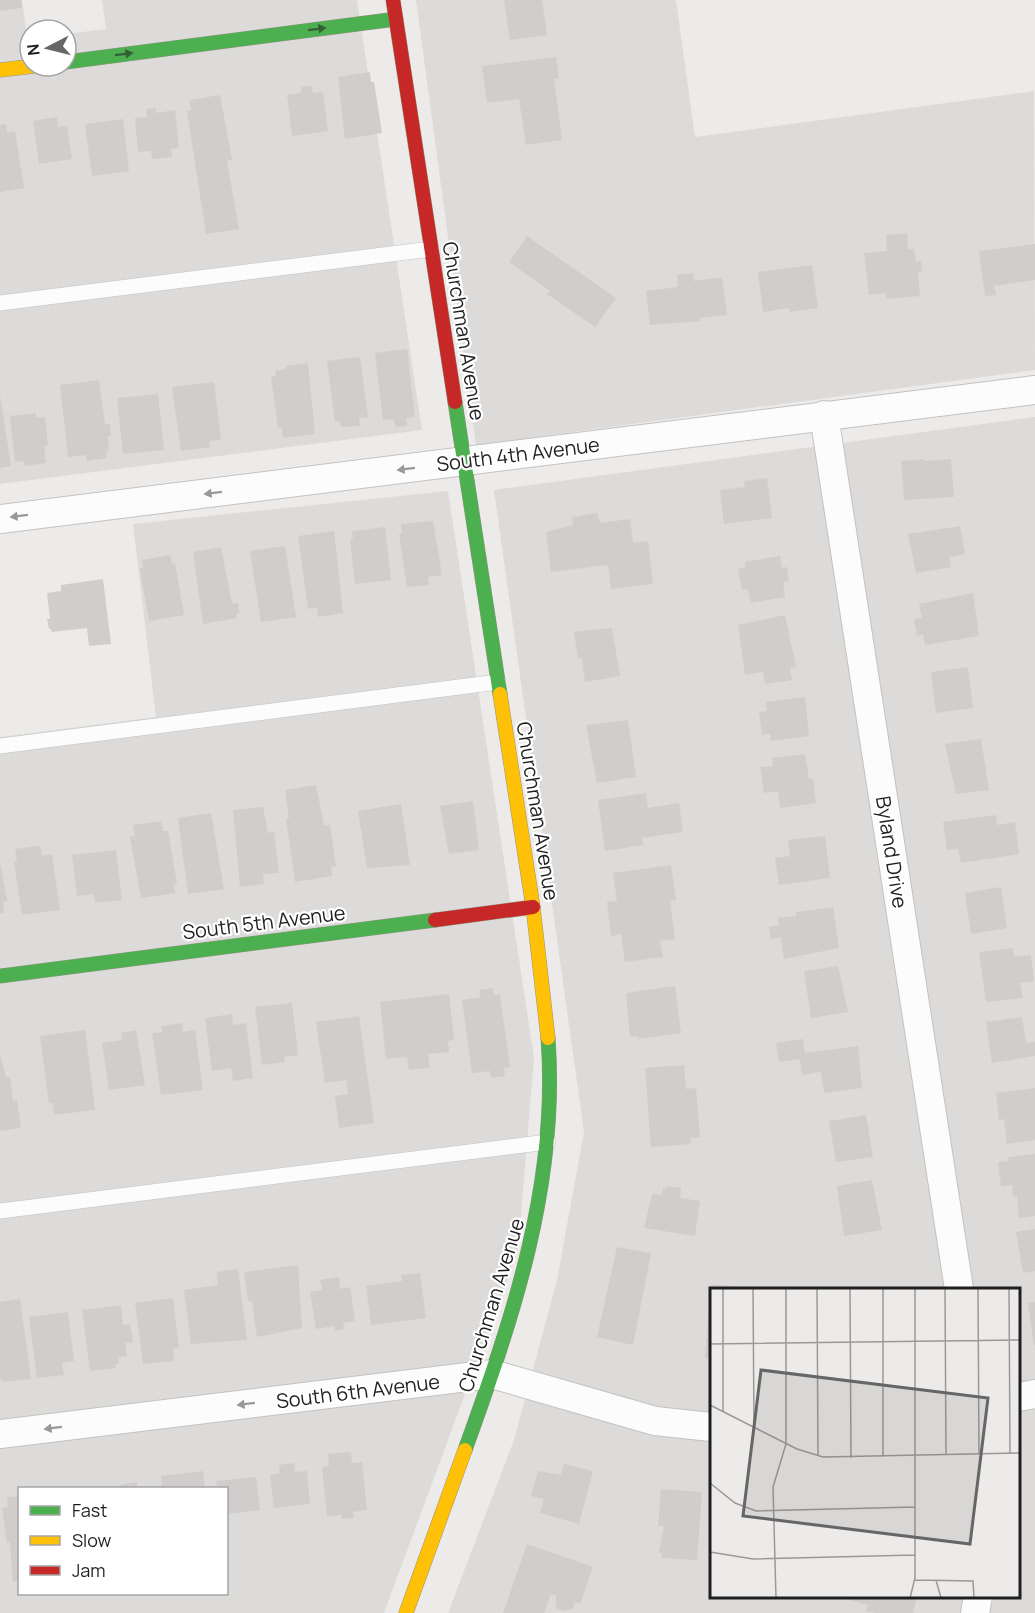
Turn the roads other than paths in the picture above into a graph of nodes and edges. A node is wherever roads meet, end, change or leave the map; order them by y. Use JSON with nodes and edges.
{"nodes":[{"id":1,"x":393,"y":0,"type":"edge"},
{"id":2,"x":396,"y":19,"type":"junction"},
{"id":3,"x":78,"y":60,"type":"edge"},
{"id":4,"x":18,"y":68,"type":"edge"},
{"id":5,"x":0,"y":70,"type":"edge"},
{"id":6,"x":432,"y":249,"type":"junction"},
{"id":7,"x":0,"y":303,"type":"edge"},
{"id":8,"x":1035,"y":390,"type":"edge"},
{"id":9,"x":824,"y":415,"type":"junction"},
{"id":10,"x":465,"y":461,"type":"junction"},
{"id":11,"x":0,"y":519,"type":"edge"},
{"id":12,"x":498,"y":682,"type":"junction"},
{"id":13,"x":0,"y":746,"type":"edge"},
{"id":14,"x":533,"y":907,"type":"junction"},
{"id":15,"x":0,"y":976,"type":"edge"},
{"id":16,"x":548,"y":1142,"type":"junction"},
{"id":17,"x":0,"y":1211,"type":"edge"},
{"id":18,"x":959,"y":1288,"type":"edge"},
{"id":19,"x":492,"y":1374,"type":"junction"},
{"id":20,"x":1035,"y":1394,"type":"edge"},
{"id":21,"x":1020,"y":1397,"type":"edge"},
{"id":22,"x":710,"y":1427,"type":"edge"},
{"id":23,"x":0,"y":1434,"type":"edge"},
{"id":24,"x":978,"y":1598,"type":"edge"},
{"id":25,"x":406,"y":1613,"type":"edge"},
{"id":26,"x":975,"y":1613,"type":"edge"}],
"edges":[{"from":1,"to":2,"type":"street","name":"Churchman Avenue"},
{"from":3,"to":2,"type":"street","one_way":true},
{"from":2,"to":6,"type":"street","name":"Churchman Avenue"},
{"from":4,"to":5,"type":"street"},
{"from":6,"to":7,"type":"lane"},
{"from":6,"to":10,"type":"street","name":"Churchman Avenue"},
{"from":8,"to":9,"type":"street","name":"South 4th Avenue"},
{"from":9,"to":10,"type":"street","name":"South 4th Avenue"},
{"from":9,"to":18,"type":"street","name":"Byland Drive"},
{"from":10,"to":11,"type":"street","name":"South 4th Avenue","one_way":true},
{"from":10,"to":12,"type":"street","name":"Churchman Avenue"},
{"from":12,"to":13,"type":"lane"},
{"from":12,"to":14,"type":"street","name":"Churchman Avenue"},
{"from":14,"to":15,"type":"street","name":"South 5th Avenue"},
{"from":14,"to":16,"type":"street","name":"Churchman Avenue"},
{"from":16,"to":17,"type":"lane"},
{"from":16,"to":19,"type":"street","name":"Churchman Avenue"},
{"from":19,"to":22,"type":"street","name":"South 6th Avenue"},
{"from":19,"to":23,"type":"street","name":"South 6th Avenue","one_way":true},
{"from":19,"to":25,"type":"street","name":"Churchman Avenue"},
{"from":20,"to":21,"type":"street"},
{"from":24,"to":26,"type":"street"}]}
